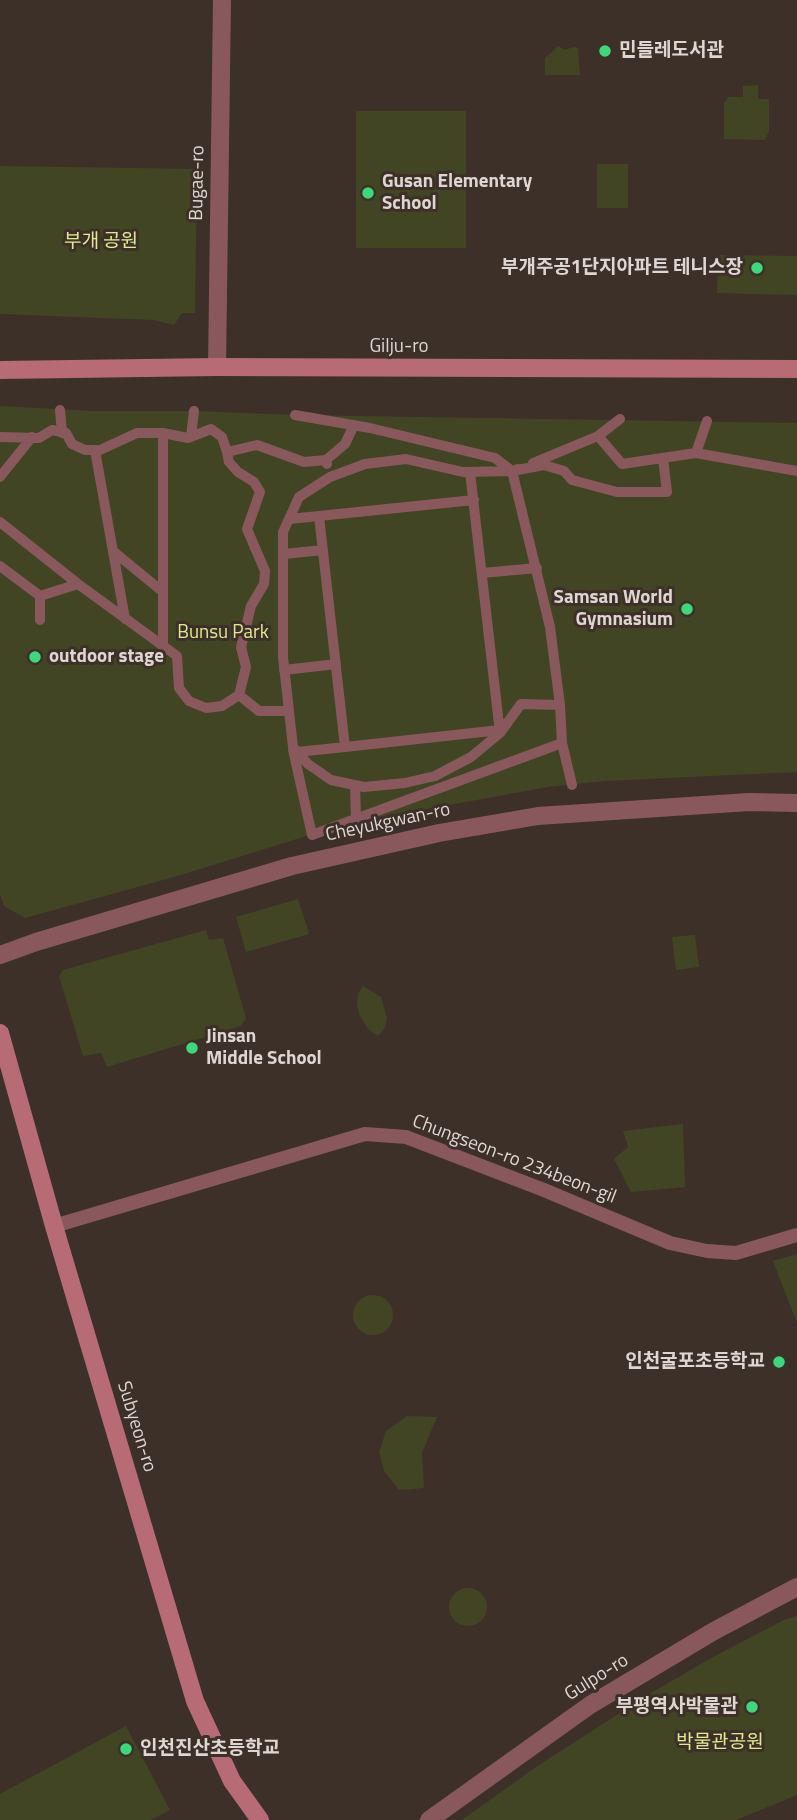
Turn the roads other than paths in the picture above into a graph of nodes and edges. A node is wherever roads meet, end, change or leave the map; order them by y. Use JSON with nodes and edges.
{"nodes":[{"id":1,"x":222,"y":0,"type":"edge"},
{"id":2,"x":217,"y":367,"type":"junction"},
{"id":3,"x":797,"y":369,"type":"edge"},
{"id":4,"x":0,"y":370,"type":"edge"},
{"id":5,"x":60,"y":410,"type":"dead end"},
{"id":6,"x":194,"y":411,"type":"dead end"},
{"id":7,"x":295,"y":415,"type":"dead end"},
{"id":8,"x":620,"y":419,"type":"dead end"},
{"id":9,"x":707,"y":421,"type":"dead end"},
{"id":10,"x":354,"y":425,"type":"junction"},
{"id":11,"x":62,"y":433,"type":"junction"},
{"id":12,"x":163,"y":433,"type":"junction"},
{"id":13,"x":191,"y":436,"type":"junction"},
{"id":14,"x":598,"y":436,"type":"junction"},
{"id":15,"x":0,"y":437,"type":"edge"},
{"id":16,"x":32,"y":438,"type":"junction"},
{"id":17,"x":95,"y":450,"type":"junction"},
{"id":18,"x":227,"y":452,"type":"junction"},
{"id":19,"x":696,"y":453,"type":"junction"},
{"id":20,"x":663,"y":458,"type":"junction"},
{"id":21,"x":326,"y":460,"type":"junction"},
{"id":22,"x":512,"y":471,"type":"junction"},
{"id":23,"x":797,"y":471,"type":"edge"},
{"id":24,"x":471,"y":472,"type":"junction"},
{"id":25,"x":0,"y":477,"type":"edge"},
{"id":26,"x":330,"y":477,"type":"junction"},
{"id":27,"x":474,"y":500,"type":"junction"},
{"id":28,"x":320,"y":516,"type":"junction"},
{"id":29,"x":289,"y":519,"type":"junction"},
{"id":30,"x":0,"y":522,"type":"edge"},
{"id":31,"x":323,"y":550,"type":"junction"},
{"id":32,"x":113,"y":551,"type":"junction"},
{"id":33,"x":284,"y":554,"type":"junction"},
{"id":34,"x":0,"y":566,"type":"edge"},
{"id":35,"x":537,"y":568,"type":"junction"},
{"id":36,"x":482,"y":573,"type":"junction"},
{"id":37,"x":78,"y":584,"type":"junction"},
{"id":38,"x":163,"y":592,"type":"junction"},
{"id":39,"x":40,"y":596,"type":"junction"},
{"id":40,"x":125,"y":619,"type":"junction"},
{"id":41,"x":40,"y":620,"type":"dead end"},
{"id":42,"x":163,"y":647,"type":"junction"},
{"id":43,"x":336,"y":664,"type":"junction"},
{"id":44,"x":284,"y":670,"type":"junction"},
{"id":45,"x":239,"y":695,"type":"junction"},
{"id":46,"x":560,"y":705,"type":"junction"},
{"id":47,"x":287,"y":710,"type":"junction"},
{"id":48,"x":500,"y":731,"type":"junction"},
{"id":49,"x":562,"y":743,"type":"junction"},
{"id":50,"x":345,"y":747,"type":"junction"},
{"id":51,"x":295,"y":750,"type":"junction"},
{"id":52,"x":355,"y":785,"type":"junction"},
{"id":53,"x":572,"y":785,"type":"dead end"},
{"id":54,"x":797,"y":803,"type":"edge"},
{"id":55,"x":356,"y":819,"type":"junction"},
{"id":56,"x":0,"y":955,"type":"edge"},
{"id":57,"x":0,"y":1033,"type":"edge"},
{"id":58,"x":54,"y":1226,"type":"junction"},
{"id":59,"x":797,"y":1235,"type":"edge"},
{"id":60,"x":797,"y":1587,"type":"edge"},
{"id":61,"x":260,"y":1820,"type":"edge"},
{"id":62,"x":429,"y":1820,"type":"edge"}],
"edges":[{"from":1,"to":2,"type":"street","name":"Bugae-ro"},
{"from":2,"to":3,"type":"main road","name":"Gilju-ro"},
{"from":2,"to":4,"type":"main road","name":"Gilju-ro"},
{"from":5,"to":11,"type":"street"},
{"from":6,"to":13,"type":"street"},
{"from":7,"to":10,"type":"street"},
{"from":8,"to":14,"type":"street"},
{"from":9,"to":19,"type":"street"},
{"from":10,"to":21,"type":"street"},
{"from":10,"to":22,"type":"street"},
{"from":11,"to":16,"type":"street"},
{"from":11,"to":17,"type":"street"},
{"from":12,"to":13,"type":"street"},
{"from":12,"to":17,"type":"street"},
{"from":12,"to":38,"type":"street"},
{"from":13,"to":18,"type":"street"},
{"from":14,"to":20,"type":"street"},
{"from":14,"to":22,"type":"street"},
{"from":15,"to":16,"type":"street"},
{"from":16,"to":25,"type":"street"},
{"from":17,"to":32,"type":"street"},
{"from":18,"to":21,"type":"street"},
{"from":18,"to":45,"type":"street"},
{"from":19,"to":20,"type":"street"},
{"from":19,"to":23,"type":"street"},
{"from":20,"to":22,"type":"street"},
{"from":21,"to":26,"type":"street"},
{"from":22,"to":24,"type":"street"},
{"from":22,"to":35,"type":"street"},
{"from":24,"to":26,"type":"street"},
{"from":24,"to":27,"type":"street"},
{"from":26,"to":29,"type":"street"},
{"from":27,"to":28,"type":"street"},
{"from":27,"to":36,"type":"street"},
{"from":28,"to":29,"type":"street"},
{"from":28,"to":31,"type":"street"},
{"from":29,"to":33,"type":"street"},
{"from":30,"to":37,"type":"street"},
{"from":31,"to":33,"type":"street"},
{"from":31,"to":43,"type":"street"},
{"from":32,"to":38,"type":"street"},
{"from":32,"to":40,"type":"street"},
{"from":33,"to":44,"type":"street"},
{"from":34,"to":39,"type":"street"},
{"from":35,"to":36,"type":"street"},
{"from":35,"to":46,"type":"street"},
{"from":36,"to":48,"type":"street"},
{"from":37,"to":39,"type":"street"},
{"from":37,"to":40,"type":"street"},
{"from":38,"to":42,"type":"street"},
{"from":39,"to":41,"type":"street"},
{"from":40,"to":42,"type":"street"},
{"from":42,"to":45,"type":"street"},
{"from":43,"to":44,"type":"street"},
{"from":43,"to":50,"type":"street"},
{"from":44,"to":47,"type":"street"},
{"from":45,"to":47,"type":"street"},
{"from":46,"to":48,"type":"street"},
{"from":46,"to":49,"type":"street"},
{"from":47,"to":51,"type":"street"},
{"from":48,"to":50,"type":"street"},
{"from":48,"to":52,"type":"street"},
{"from":49,"to":53,"type":"street"},
{"from":49,"to":55,"type":"street"},
{"from":50,"to":51,"type":"street"},
{"from":51,"to":52,"type":"street"},
{"from":51,"to":55,"type":"street"},
{"from":52,"to":55,"type":"street"},
{"from":54,"to":56,"type":"street","name":"Cheyukgwan-ro"},
{"from":57,"to":58,"type":"main road","name":"Subyeon-ro"},
{"from":58,"to":59,"type":"street","name":"Chungseon-ro 234beon-gil"},
{"from":58,"to":61,"type":"main road","name":"Subyeon-ro"},
{"from":60,"to":62,"type":"street","name":"Gulpo-ro"}]}
